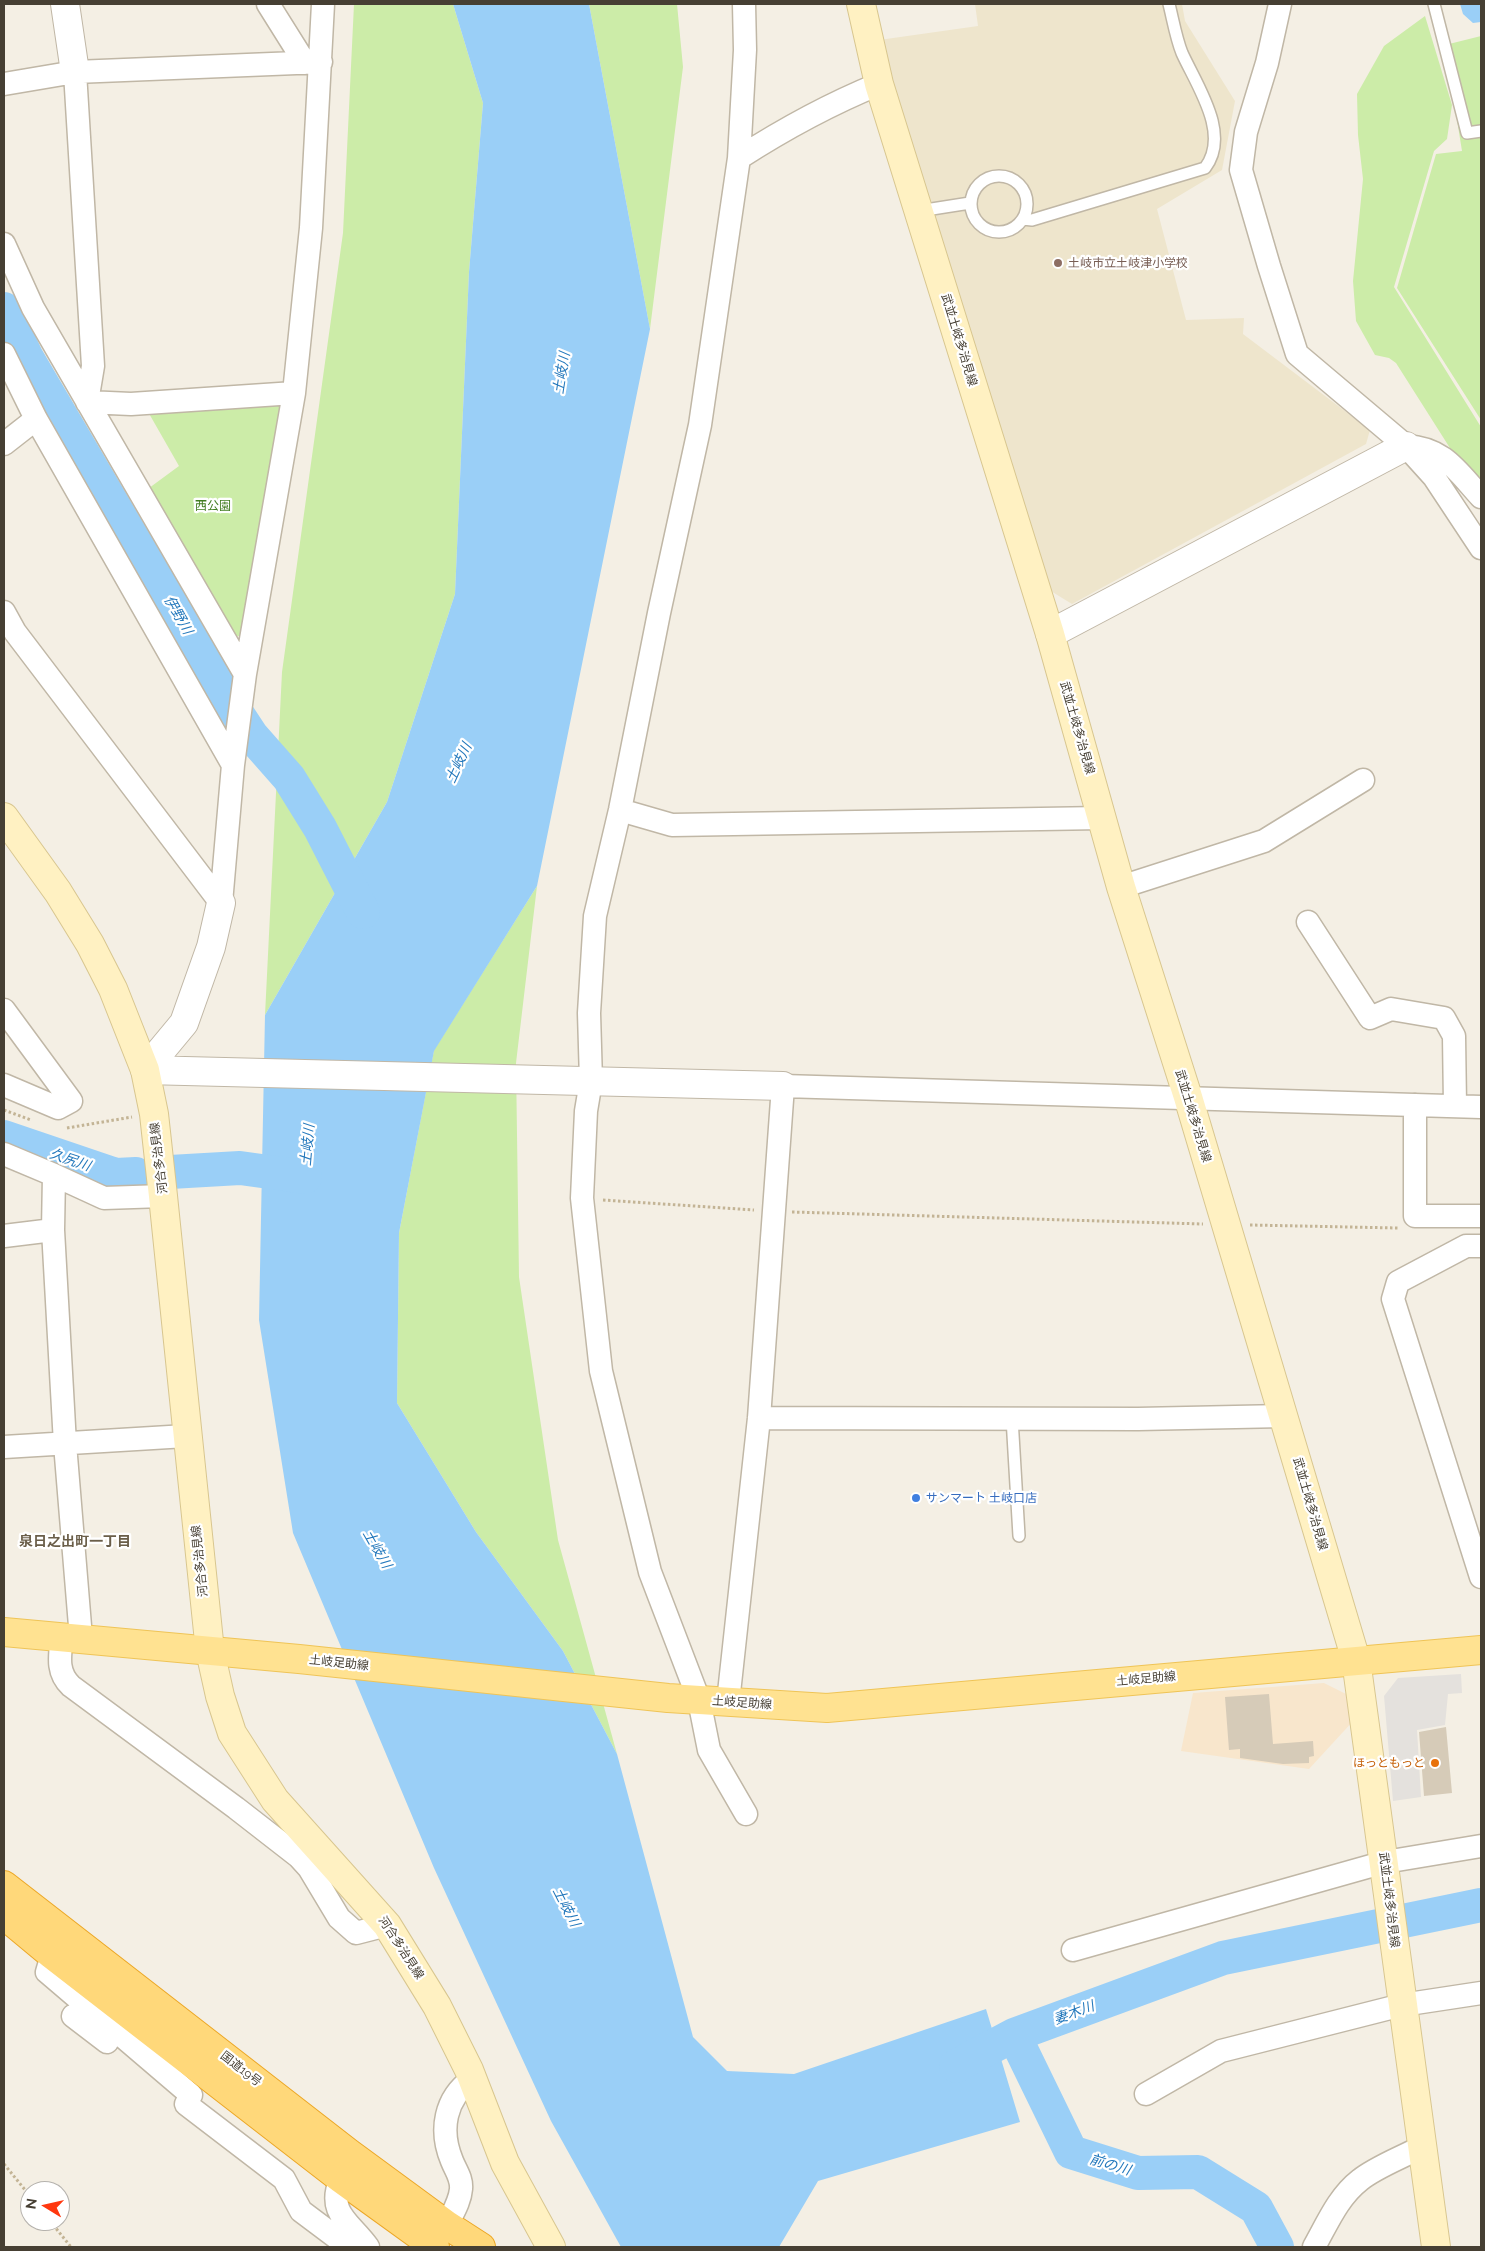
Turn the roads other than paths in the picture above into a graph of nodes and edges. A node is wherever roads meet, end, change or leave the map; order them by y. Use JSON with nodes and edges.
{"nodes":[{"id":1,"x":65,"y":4,"type":"edge"},
{"id":2,"x":268,"y":4,"type":"edge"},
{"id":3,"x":323,"y":4,"type":"edge"},
{"id":4,"x":744,"y":4,"type":"edge"},
{"id":5,"x":862,"y":4,"type":"edge"},
{"id":6,"x":1169,"y":4,"type":"edge"},
{"id":7,"x":1280,"y":4,"type":"edge"},
{"id":8,"x":1434,"y":4,"type":"edge"},
{"id":9,"x":313,"y":62,"type":"junction"},
{"id":10,"x":75,"y":72,"type":"junction"},
{"id":11,"x":4,"y":84,"type":"edge"},
{"id":12,"x":880,"y":84,"type":"junction"},
{"id":13,"x":1481,"y":131,"type":"edge"},
{"id":14,"x":740,"y":158,"type":"junction"},
{"id":15,"x":970,"y":203,"type":"junction"},
{"id":16,"x":919,"y":211,"type":"junction"},
{"id":17,"x":1023,"y":219,"type":"junction"},
{"id":18,"x":4,"y":244,"type":"edge"},
{"id":19,"x":4,"y":354,"type":"edge"},
{"id":20,"x":294,"y":393,"type":"junction"},
{"id":21,"x":87,"y":402,"type":"junction"},
{"id":22,"x":36,"y":419,"type":"junction"},
{"id":23,"x":4,"y":444,"type":"edge"},
{"id":24,"x":1406,"y":446,"type":"junction"},
{"id":25,"x":1481,"y":497,"type":"edge"},
{"id":26,"x":1481,"y":548,"type":"edge"},
{"id":27,"x":4,"y":612,"type":"edge"},
{"id":28,"x":1050,"y":634,"type":"junction"},
{"id":29,"x":245,"y":674,"type":"junction"},
{"id":30,"x":233,"y":765,"type":"junction"},
{"id":31,"x":1363,"y":780,"type":"dead end"},
{"id":32,"x":620,"y":810,"type":"junction"},
{"id":33,"x":4,"y":817,"type":"edge"},
{"id":34,"x":1102,"y":818,"type":"junction"},
{"id":35,"x":1121,"y":887,"type":"junction"},
{"id":36,"x":221,"y":903,"type":"junction"},
{"id":37,"x":1308,"y":922,"type":"dead end"},
{"id":38,"x":4,"y":1010,"type":"edge"},
{"id":39,"x":145,"y":1070,"type":"junction"},
{"id":40,"x":585,"y":1081,"type":"junction"},
{"id":41,"x":4,"y":1085,"type":"edge"},
{"id":42,"x":783,"y":1086,"type":"junction"},
{"id":43,"x":1188,"y":1097,"type":"junction"},
{"id":44,"x":1415,"y":1105,"type":"junction"},
{"id":45,"x":1455,"y":1105,"type":"junction"},
{"id":46,"x":1481,"y":1107,"type":"edge"},
{"id":47,"x":4,"y":1154,"type":"edge"},
{"id":48,"x":54,"y":1174,"type":"junction"},
{"id":49,"x":163,"y":1196,"type":"junction"},
{"id":50,"x":1481,"y":1216,"type":"edge"},
{"id":51,"x":53,"y":1230,"type":"junction"},
{"id":52,"x":4,"y":1236,"type":"edge"},
{"id":53,"x":1481,"y":1246,"type":"edge"},
{"id":54,"x":1284,"y":1416,"type":"junction"},
{"id":55,"x":759,"y":1418,"type":"junction"},
{"id":56,"x":1012,"y":1418,"type":"junction"},
{"id":57,"x":186,"y":1436,"type":"junction"},
{"id":58,"x":65,"y":1444,"type":"junction"},
{"id":59,"x":4,"y":1447,"type":"edge"},
{"id":60,"x":1019,"y":1536,"type":"dead end"},
{"id":61,"x":1481,"y":1577,"type":"edge"},
{"id":62,"x":4,"y":1632,"type":"edge"},
{"id":63,"x":71,"y":1637,"type":"junction"},
{"id":64,"x":210,"y":1650,"type":"junction"},
{"id":65,"x":1481,"y":1650,"type":"edge"},
{"id":66,"x":1356,"y":1660,"type":"junction"},
{"id":67,"x":699,"y":1700,"type":"junction"},
{"id":68,"x":728,"y":1702,"type":"junction"},
{"id":69,"x":746,"y":1814,"type":"dead end"},
{"id":70,"x":1481,"y":1846,"type":"edge"},
{"id":71,"x":1385,"y":1867,"type":"junction"},
{"id":72,"x":4,"y":1885,"type":"edge"},
{"id":73,"x":4,"y":1915,"type":"edge"},
{"id":74,"x":387,"y":1924,"type":"junction"},
{"id":75,"x":1073,"y":1950,"type":"dead end"},
{"id":76,"x":52,"y":1955,"type":"junction"},
{"id":77,"x":1481,"y":1993,"type":"edge"},
{"id":78,"x":1402,"y":2000,"type":"junction"},
{"id":79,"x":73,"y":2016,"type":"dead end"},
{"id":80,"x":472,"y":2079,"type":"junction"},
{"id":81,"x":1146,"y":2094,"type":"dead end"},
{"id":82,"x":186,"y":2104,"type":"junction"},
{"id":83,"x":1421,"y":2146,"type":"junction"},
{"id":84,"x":341,"y":2180,"type":"junction"},
{"id":85,"x":441,"y":2236,"type":"edge"},
{"id":86,"x":358,"y":2247,"type":"edge"},
{"id":87,"x":368,"y":2247,"type":"edge"},
{"id":88,"x":481,"y":2247,"type":"edge"},
{"id":89,"x":551,"y":2247,"type":"edge"},
{"id":90,"x":1314,"y":2247,"type":"edge"},
{"id":91,"x":1436,"y":2247,"type":"edge"}],
"edges":[{"from":1,"to":10,"type":"street"},
{"from":2,"to":9,"type":"street"},
{"from":3,"to":9,"type":"street"},
{"from":4,"to":14,"type":"street"},
{"from":5,"to":12,"type":"main road","name":"武並土岐多治見線"},
{"from":6,"to":17,"type":"lane"},
{"from":7,"to":24,"type":"street"},
{"from":8,"to":13,"type":"lane"},
{"from":9,"to":10,"type":"street"},
{"from":9,"to":20,"type":"street"},
{"from":10,"to":11,"type":"street"},
{"from":10,"to":21,"type":"street"},
{"from":12,"to":14,"type":"street"},
{"from":12,"to":16,"type":"main road","name":"武並土岐多治見線"},
{"from":14,"to":32,"type":"street"},
{"from":15,"to":16,"type":"lane"},
{"from":15,"to":17,"type":"lane"},
{"from":15,"to":17,"type":"lane"},
{"from":16,"to":28,"type":"main road","name":"武並土岐多治見線"},
{"from":18,"to":21,"type":"street"},
{"from":19,"to":22,"type":"street"},
{"from":20,"to":21,"type":"street"},
{"from":20,"to":29,"type":"street"},
{"from":21,"to":29,"type":"street"},
{"from":22,"to":23,"type":"street"},
{"from":22,"to":30,"type":"street"},
{"from":24,"to":25,"type":"street"},
{"from":24,"to":26,"type":"street"},
{"from":24,"to":28,"type":"street"},
{"from":27,"to":36,"type":"street"},
{"from":28,"to":34,"type":"main road","name":"武並土岐多治見線"},
{"from":29,"to":30,"type":"street"},
{"from":30,"to":36,"type":"street"},
{"from":31,"to":35,"type":"street"},
{"from":32,"to":34,"type":"street"},
{"from":32,"to":40,"type":"street"},
{"from":33,"to":39,"type":"main road","name":"河合多治見線"},
{"from":34,"to":35,"type":"main road","name":"武並土岐多治見線"},
{"from":35,"to":43,"type":"main road","name":"武並土岐多治見線"},
{"from":36,"to":39,"type":"street"},
{"from":37,"to":45,"type":"street"},
{"from":38,"to":41,"type":"street"},
{"from":39,"to":40,"type":"street"},
{"from":39,"to":49,"type":"main road","name":"河合多治見線"},
{"from":40,"to":42,"type":"street"},
{"from":40,"to":67,"type":"street"},
{"from":42,"to":43,"type":"street"},
{"from":42,"to":55,"type":"street"},
{"from":43,"to":44,"type":"street"},
{"from":43,"to":54,"type":"main road","name":"武並土岐多治見線"},
{"from":44,"to":45,"type":"street"},
{"from":44,"to":50,"type":"street"},
{"from":45,"to":46,"type":"street"},
{"from":47,"to":48,"type":"street"},
{"from":48,"to":49,"type":"street"},
{"from":48,"to":51,"type":"street"},
{"from":49,"to":57,"type":"main road","name":"河合多治見線"},
{"from":51,"to":52,"type":"street"},
{"from":51,"to":58,"type":"street"},
{"from":53,"to":61,"type":"street"},
{"from":54,"to":56,"type":"street"},
{"from":54,"to":66,"type":"main road","name":"武並土岐多治見線"},
{"from":55,"to":56,"type":"street"},
{"from":55,"to":68,"type":"street"},
{"from":56,"to":60,"type":"lane"},
{"from":57,"to":58,"type":"street"},
{"from":57,"to":64,"type":"main road","name":"河合多治見線"},
{"from":58,"to":59,"type":"street"},
{"from":58,"to":63,"type":"street"},
{"from":62,"to":63,"type":"main road","name":"土岐足助線"},
{"from":63,"to":64,"type":"main road","name":"土岐足助線"},
{"from":63,"to":74,"type":"street"},
{"from":64,"to":67,"type":"main road","name":"土岐足助線"},
{"from":64,"to":74,"type":"main road","name":"河合多治見線"},
{"from":65,"to":66,"type":"main road","name":"土岐足助線"},
{"from":66,"to":68,"type":"main road","name":"土岐足助線"},
{"from":66,"to":71,"type":"main road","name":"武並土岐多治見線"},
{"from":67,"to":68,"type":"main road","name":"土岐足助線"},
{"from":67,"to":69,"type":"street"},
{"from":70,"to":71,"type":"street"},
{"from":71,"to":75,"type":"street"},
{"from":71,"to":78,"type":"main road","name":"武並土岐多治見線"},
{"from":72,"to":85,"type":"highway","name":"国道19号"},
{"from":73,"to":76,"type":"highway","name":"国道19号"},
{"from":74,"to":80,"type":"main road","name":"河合多治見線"},
{"from":76,"to":82,"type":"street"},
{"from":76,"to":84,"type":"highway","name":"国道19号"},
{"from":77,"to":78,"type":"street"},
{"from":78,"to":81,"type":"street"},
{"from":78,"to":83,"type":"main road","name":"武並土岐多治見線"},
{"from":79,"to":82,"type":"street"},
{"from":80,"to":85,"type":"street"},
{"from":80,"to":89,"type":"main road","name":"河合多治見線"},
{"from":82,"to":86,"type":"street"},
{"from":83,"to":90,"type":"street"},
{"from":83,"to":91,"type":"main road","name":"武並土岐多治見線"},
{"from":84,"to":85,"type":"highway","name":"国道19号"},
{"from":84,"to":87,"type":"street"},
{"from":85,"to":88,"type":"highway","name":"国道19号"}]}
